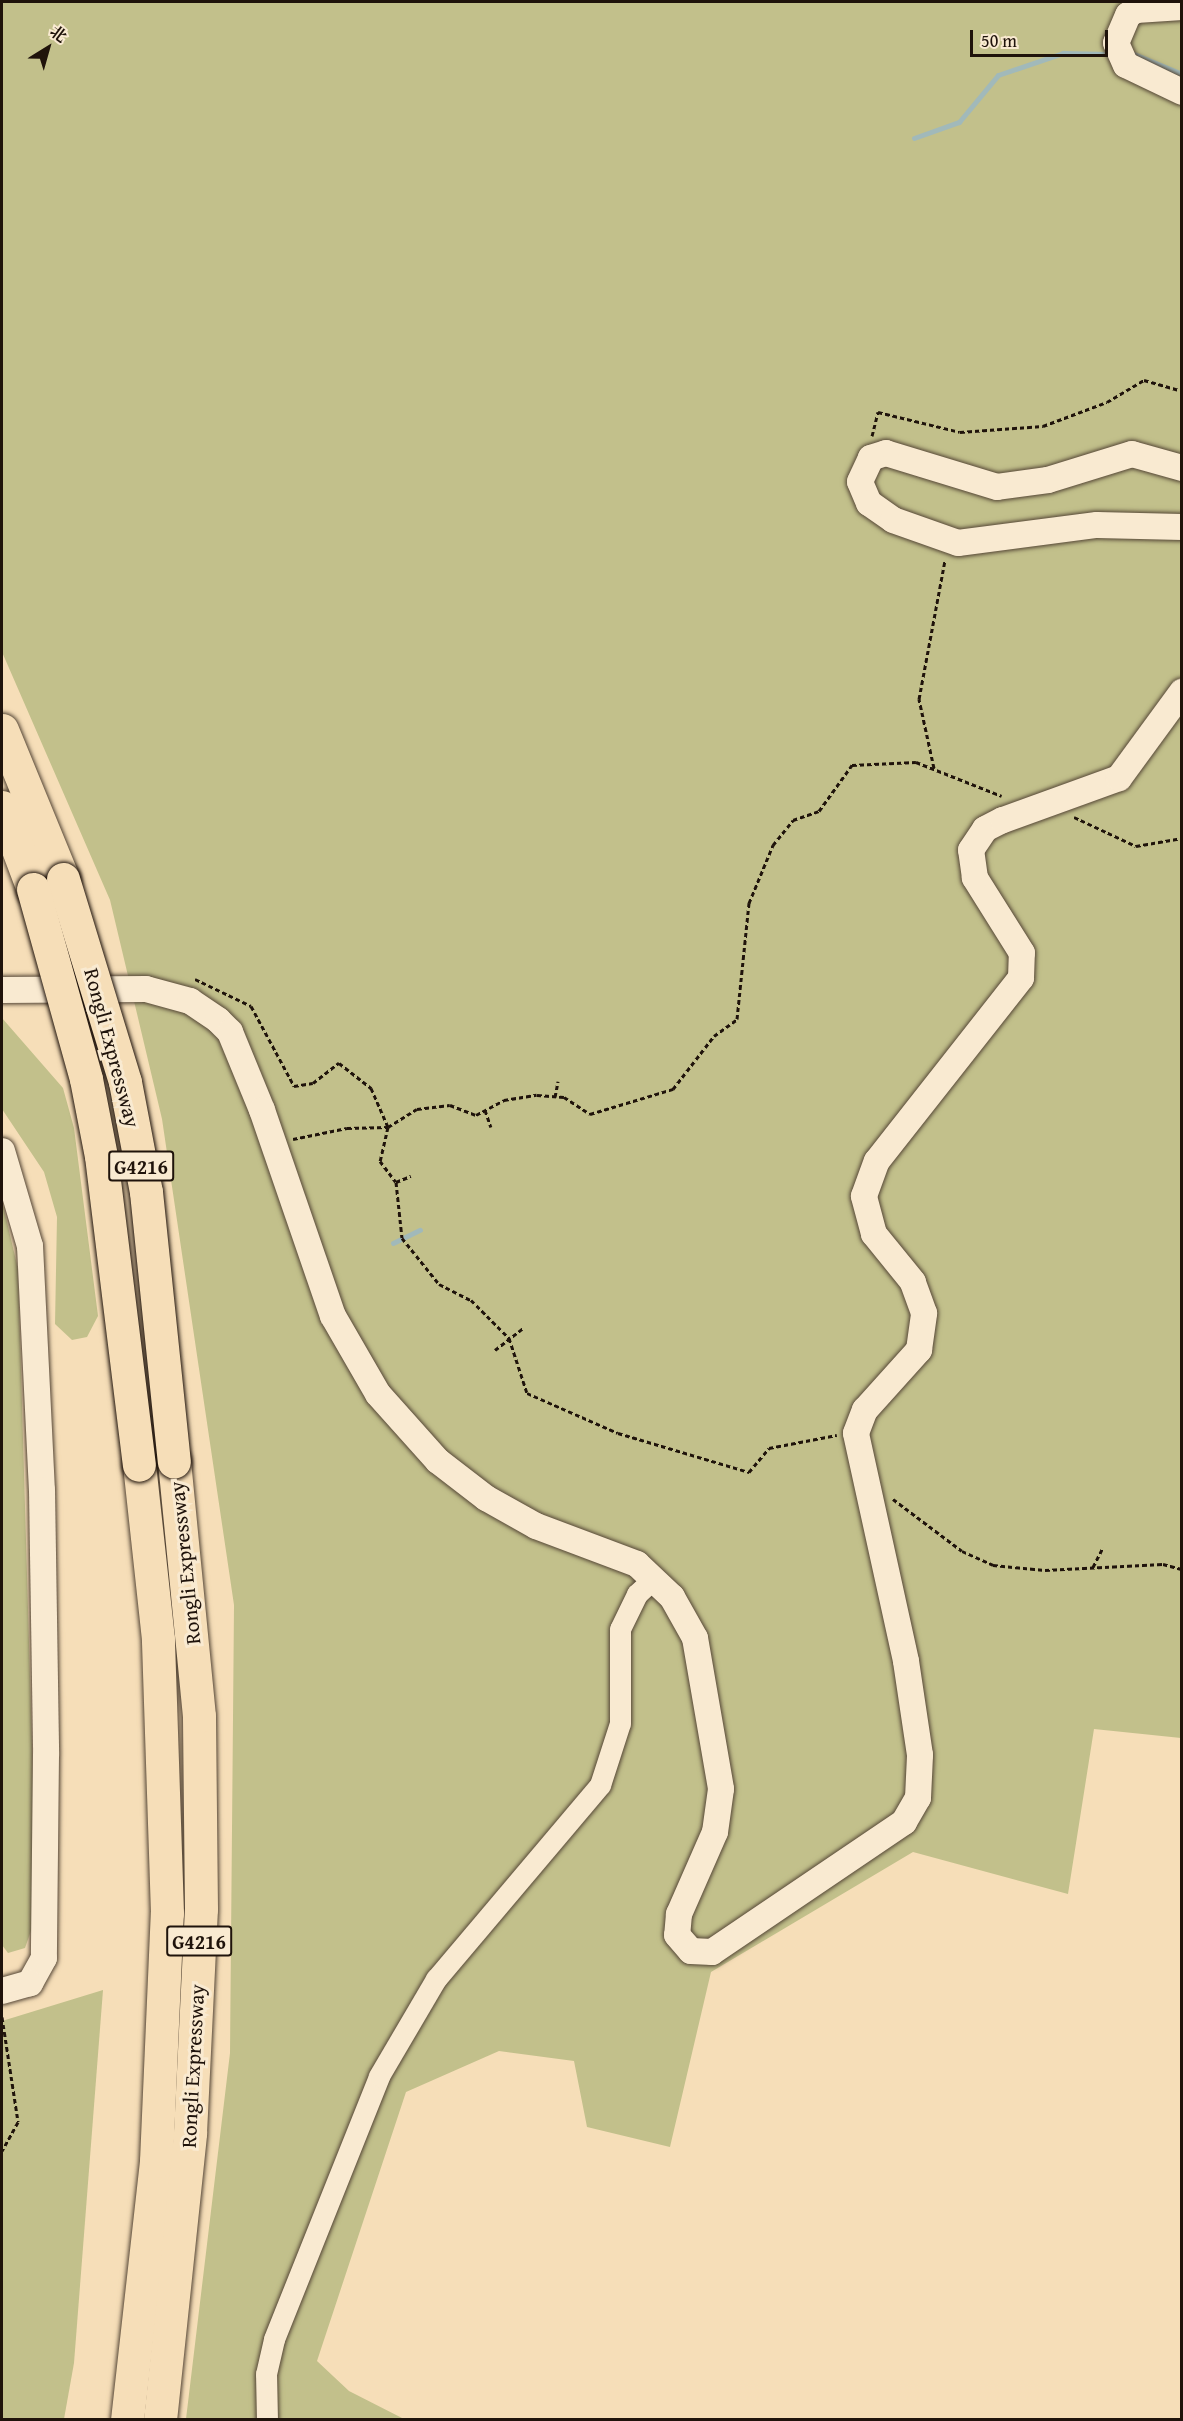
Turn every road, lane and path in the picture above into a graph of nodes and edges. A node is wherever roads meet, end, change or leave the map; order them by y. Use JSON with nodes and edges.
{"nodes":[{"id":1,"x":1182,"y":7,"type":"edge"},
{"id":2,"x":1182,"y":92,"type":"edge"},
{"id":3,"x":1182,"y":391,"type":"edge"},
{"id":4,"x":867,"y":463,"type":"junction"},
{"id":5,"x":1182,"y":468,"type":"edge"},
{"id":6,"x":1182,"y":527,"type":"edge"},
{"id":7,"x":948,"y":540,"type":"junction"},
{"id":8,"x":1182,"y":692,"type":"edge"},
{"id":9,"x":2,"y":730,"type":"edge"},
{"id":10,"x":934,"y":769,"type":"junction"},
{"id":11,"x":2,"y":807,"type":"edge"},
{"id":12,"x":1035,"y":809,"type":"junction"},
{"id":13,"x":1182,"y":838,"type":"edge"},
{"id":14,"x":48,"y":884,"type":"junction"},
{"id":15,"x":190,"y":980,"type":"dead end"},
{"id":16,"x":2,"y":990,"type":"edge"},
{"id":17,"x":558,"y":1081,"type":"dead end"},
{"id":18,"x":555,"y":1097,"type":"junction"},
{"id":19,"x":485,"y":1110,"type":"junction"},
{"id":20,"x":388,"y":1127,"type":"junction"},
{"id":21,"x":491,"y":1127,"type":"dead end"},
{"id":22,"x":274,"y":1144,"type":"junction"},
{"id":23,"x":2,"y":1151,"type":"edge"},
{"id":24,"x":411,"y":1176,"type":"dead end"},
{"id":25,"x":396,"y":1182,"type":"junction"},
{"id":26,"x":523,"y":1328,"type":"dead end"},
{"id":27,"x":509,"y":1338,"type":"junction"},
{"id":28,"x":495,"y":1350,"type":"dead end"},
{"id":29,"x":856,"y":1433,"type":"junction"},
{"id":30,"x":869,"y":1482,"type":"junction"},
{"id":31,"x":1103,"y":1547,"type":"dead end"},
{"id":32,"x":1093,"y":1567,"type":"junction"},
{"id":33,"x":1182,"y":1569,"type":"edge"},
{"id":34,"x":654,"y":1578,"type":"junction"},
{"id":35,"x":2,"y":1991,"type":"edge"},
{"id":36,"x":2,"y":2017,"type":"edge"},
{"id":37,"x":2,"y":2151,"type":"edge"},
{"id":38,"x":127,"y":2420,"type":"edge"},
{"id":39,"x":160,"y":2420,"type":"edge"},
{"id":40,"x":267,"y":2420,"type":"edge"}],
"edges":[{"from":1,"to":2,"type":"street"},
{"from":3,"to":4,"type":"path"},
{"from":4,"to":5,"type":"street"},
{"from":4,"to":7,"type":"street"},
{"from":6,"to":7,"type":"street"},
{"from":7,"to":10,"type":"path"},
{"from":8,"to":12,"type":"street"},
{"from":9,"to":14,"type":"highway","name":"Rongli Expressway","number":"G4216"},
{"from":10,"to":12,"type":"path"},
{"from":10,"to":18,"type":"path"},
{"from":11,"to":14,"type":"highway","name":"Rongli Expressway","number":"G4216"},
{"from":12,"to":13,"type":"path"},
{"from":12,"to":29,"type":"street"},
{"from":14,"to":38,"type":"highway","name":"Rongli Expressway","number":"G4216","bridge":true},
{"from":14,"to":39,"type":"highway","name":"Rongli Expressway","number":"G4216","bridge":true},
{"from":15,"to":20,"type":"path"},
{"from":16,"to":22,"type":"street"},
{"from":17,"to":18,"type":"path"},
{"from":18,"to":19,"type":"path"},
{"from":19,"to":20,"type":"path"},
{"from":19,"to":21,"type":"path"},
{"from":20,"to":22,"type":"path"},
{"from":20,"to":25,"type":"path"},
{"from":22,"to":34,"type":"street"},
{"from":23,"to":35,"type":"street"},
{"from":24,"to":25,"type":"path"},
{"from":25,"to":27,"type":"path"},
{"from":26,"to":27,"type":"path"},
{"from":27,"to":28,"type":"path"},
{"from":27,"to":29,"type":"path"},
{"from":29,"to":30,"type":"street"},
{"from":30,"to":32,"type":"path"},
{"from":30,"to":34,"type":"street"},
{"from":31,"to":32,"type":"path"},
{"from":32,"to":33,"type":"path"},
{"from":34,"to":40,"type":"street"},
{"from":36,"to":37,"type":"path"}]}
